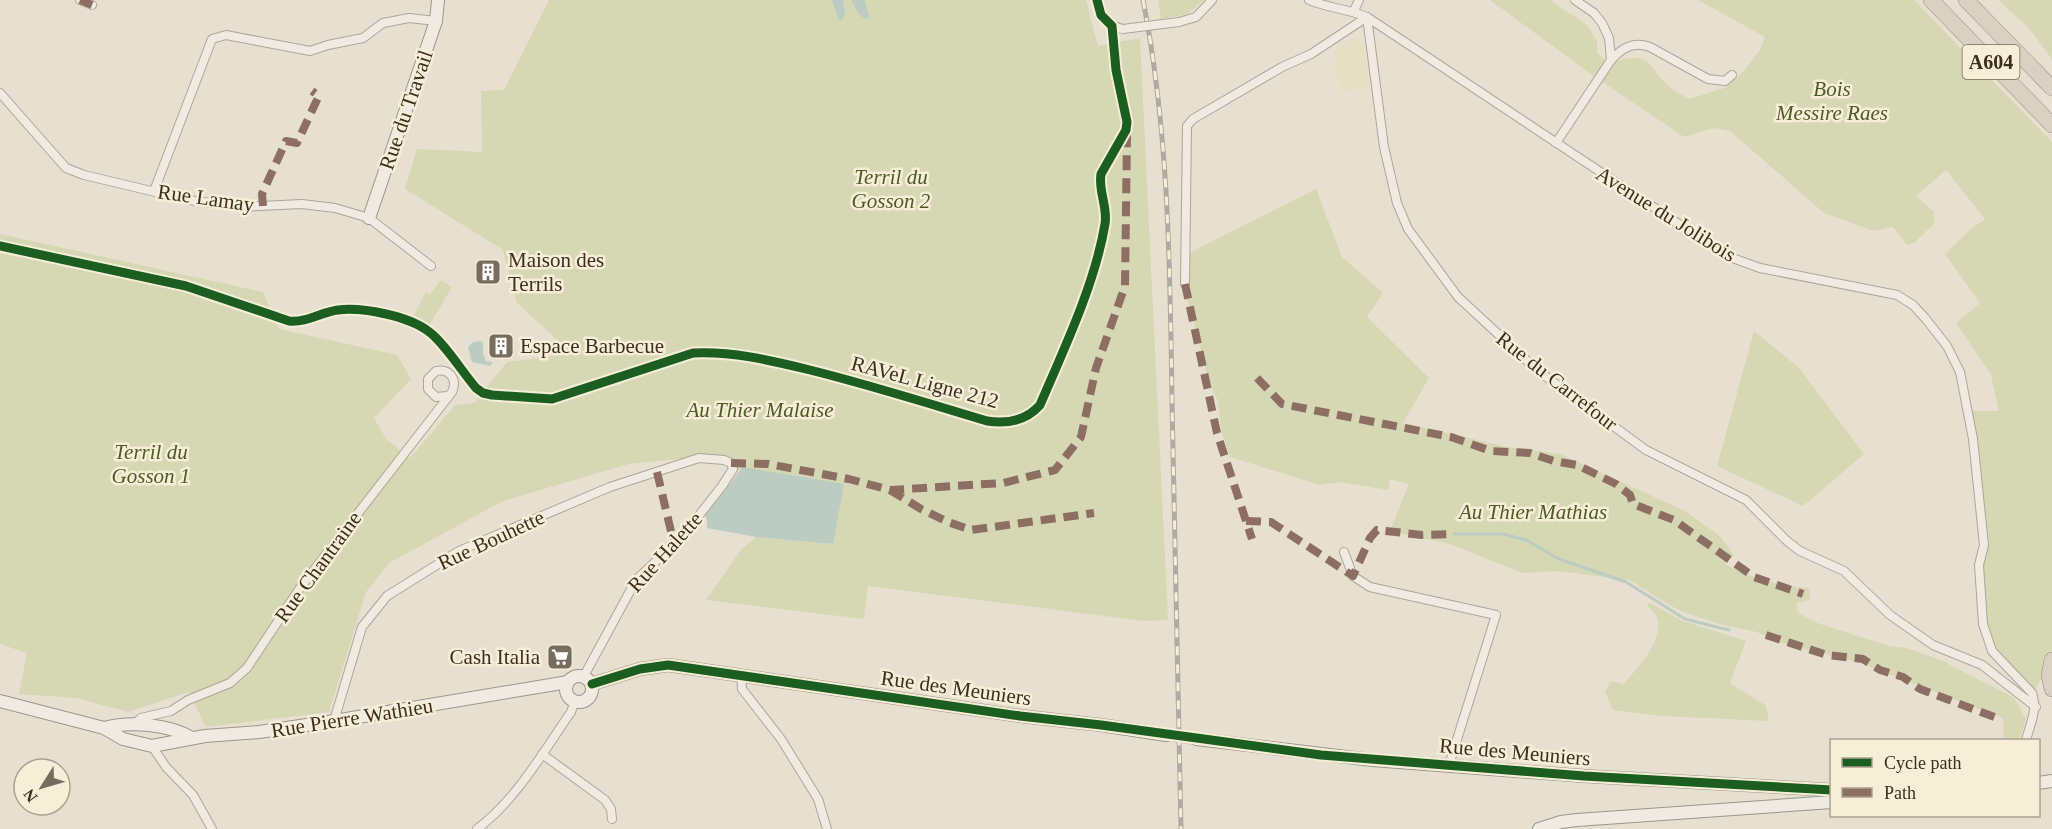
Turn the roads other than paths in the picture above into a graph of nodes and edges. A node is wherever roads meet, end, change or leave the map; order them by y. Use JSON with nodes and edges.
{"nodes":[{"id":1,"x":80,"y":0,"type":"edge"},
{"id":2,"x":438,"y":0,"type":"edge"},
{"id":3,"x":1097,"y":0,"type":"edge"},
{"id":4,"x":1212,"y":0,"type":"edge"},
{"id":5,"x":1309,"y":0,"type":"edge"},
{"id":6,"x":1359,"y":0,"type":"edge"},
{"id":7,"x":1575,"y":0,"type":"edge"},
{"id":8,"x":1931,"y":0,"type":"edge"},
{"id":9,"x":1966,"y":0,"type":"edge"},
{"id":10,"x":92,"y":5,"type":"dead end"},
{"id":11,"x":1354,"y":11,"type":"junction"},
{"id":12,"x":1367,"y":17,"type":"junction"},
{"id":13,"x":436,"y":21,"type":"junction"},
{"id":14,"x":1611,"y":60,"type":"junction"},
{"id":15,"x":1732,"y":75,"type":"dead end"},
{"id":16,"x":2052,"y":88,"type":"edge"},
{"id":17,"x":0,"y":93,"type":"edge"},
{"id":18,"x":2052,"y":125,"type":"edge"},
{"id":19,"x":1556,"y":143,"type":"junction"},
{"id":20,"x":153,"y":191,"type":"junction"},
{"id":21,"x":369,"y":218,"type":"junction"},
{"id":22,"x":431,"y":266,"type":"dead end"},
{"id":23,"x":1185,"y":284,"type":"dead end"},
{"id":24,"x":447,"y":397,"type":"dead end"},
{"id":25,"x":730,"y":463,"type":"joint"},
{"id":26,"x":1344,"y":552,"type":"dead end"},
{"id":27,"x":2052,"y":660,"type":"edge"},
{"id":28,"x":741,"y":674,"type":"junction"},
{"id":29,"x":588,"y":680,"type":"junction"},
{"id":30,"x":568,"y":682,"type":"junction"},
{"id":31,"x":552,"y":685,"type":"junction"},
{"id":32,"x":2052,"y":689,"type":"edge"},
{"id":33,"x":571,"y":698,"type":"junction"},
{"id":34,"x":0,"y":701,"type":"edge"},
{"id":35,"x":2036,"y":707,"type":"junction"},
{"id":36,"x":171,"y":711,"type":"junction"},
{"id":37,"x":334,"y":721,"type":"junction"},
{"id":38,"x":134,"y":724,"type":"junction"},
{"id":39,"x":104,"y":728,"type":"junction"},
{"id":40,"x":164,"y":729,"type":"junction"},
{"id":41,"x":1166,"y":735,"type":"tunnel mouth"},
{"id":42,"x":192,"y":738,"type":"junction"},
{"id":43,"x":1196,"y":739,"type":"tunnel mouth"},
{"id":44,"x":2027,"y":739,"type":"edge"},
{"id":45,"x":152,"y":746,"type":"junction"},
{"id":46,"x":542,"y":754,"type":"junction"},
{"id":47,"x":1449,"y":765,"type":"junction"},
{"id":48,"x":1830,"y":790,"type":"edge"},
{"id":49,"x":1830,"y":802,"type":"edge"},
{"id":50,"x":612,"y":819,"type":"dead end"},
{"id":51,"x":212,"y":829,"type":"edge"},
{"id":52,"x":477,"y":829,"type":"edge"},
{"id":53,"x":827,"y":829,"type":"edge"},
{"id":54,"x":1539,"y":829,"type":"edge"}],
"edges":[{"from":1,"to":10,"type":"street"},
{"from":2,"to":13,"type":"street","name":"Rue du Travail"},
{"from":3,"to":4,"type":"street","bridge":true},
{"from":5,"to":11,"type":"street","name":"Avenue du Jolibois"},
{"from":6,"to":11,"type":"street"},
{"from":7,"to":14,"type":"street"},
{"from":8,"to":18,"type":"highway","number":"A604"},
{"from":9,"to":16,"type":"highway","number":"A604"},
{"from":11,"to":12,"type":"street","name":"Avenue du Jolibois"},
{"from":12,"to":19,"type":"street","name":"Avenue du Jolibois"},
{"from":12,"to":23,"type":"street"},
{"from":12,"to":35,"type":"street","name":"Rue du Carrefour"},
{"from":13,"to":20,"type":"street"},
{"from":13,"to":21,"type":"street","name":"Rue du Travail"},
{"from":14,"to":15,"type":"street"},
{"from":14,"to":19,"type":"street"},
{"from":17,"to":20,"type":"street","name":"Rue Lamay"},
{"from":19,"to":35,"type":"street","name":"Avenue du Jolibois"},
{"from":20,"to":21,"type":"street","name":"Rue Lamay"},
{"from":21,"to":22,"type":"street","name":"Rue Lamay"},
{"from":24,"to":36,"type":"street","name":"Rue Chantraine"},
{"from":25,"to":29,"type":"street","name":"Rue Halette"},
{"from":25,"to":37,"type":"street","name":"Rue Bouhette"},
{"from":26,"to":47,"type":"street"},
{"from":27,"to":32,"type":"highway"},
{"from":28,"to":29,"type":"street","name":"Rue des Meuniers"},
{"from":28,"to":41,"type":"street","name":"Rue des Meuniers"},
{"from":28,"to":53,"type":"street"},
{"from":29,"to":30,"type":"street"},
{"from":29,"to":33,"type":"street"},
{"from":30,"to":31,"type":"street","name":"Rue Pierre Wathieu"},
{"from":30,"to":33,"type":"street"},
{"from":31,"to":33,"type":"street"},
{"from":31,"to":37,"type":"street","name":"Rue Pierre Wathieu"},
{"from":33,"to":46,"type":"street"},
{"from":34,"to":39,"type":"street","name":"Rue Chantraine"},
{"from":35,"to":44,"type":"street"},
{"from":36,"to":38,"type":"street","name":"Rue Chantraine"},
{"from":36,"to":40,"type":"street"},
{"from":37,"to":42,"type":"street","name":"Rue Pierre Wathieu"},
{"from":38,"to":39,"type":"street","name":"Rue Chantraine"},
{"from":38,"to":40,"type":"street","name":"Rue Chantraine"},
{"from":39,"to":45,"type":"street","name":"Rue Chantraine"},
{"from":40,"to":42,"type":"street","name":"Rue Chantraine"},
{"from":40,"to":45,"type":"street"},
{"from":42,"to":45,"type":"street","name":"Rue Pierre Wathieu"},
{"from":43,"to":47,"type":"street","name":"Rue des Meuniers"},
{"from":45,"to":51,"type":"street"},
{"from":46,"to":50,"type":"street"},
{"from":46,"to":52,"type":"street"},
{"from":47,"to":48,"type":"street","name":"Rue des Meuniers"},
{"from":49,"to":54,"type":"street"}]}
